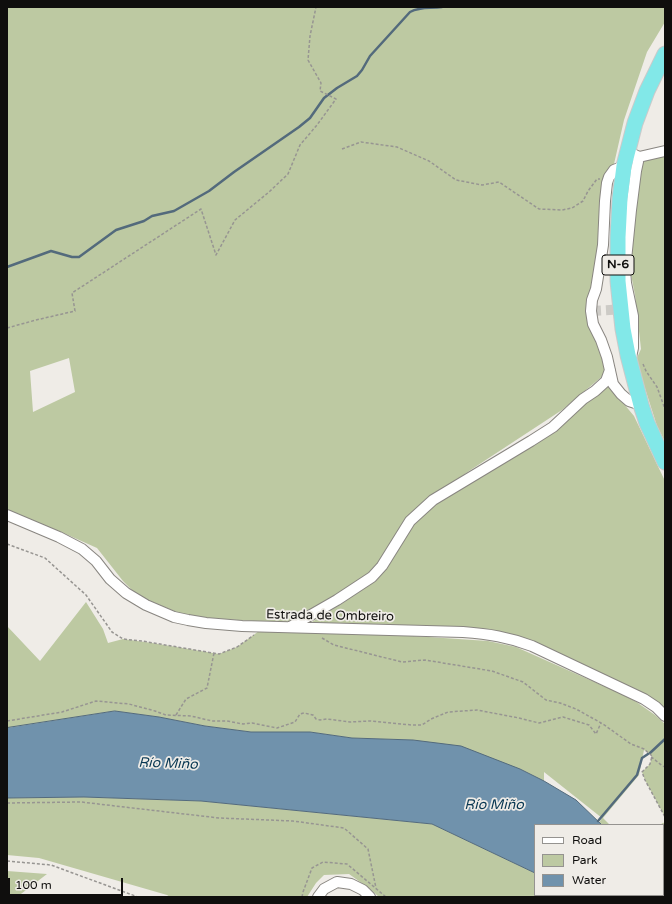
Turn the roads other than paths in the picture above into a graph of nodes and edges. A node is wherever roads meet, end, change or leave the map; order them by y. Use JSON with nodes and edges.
{"nodes":[{"id":1,"x":665,"y":54,"type":"edge"},
{"id":2,"x":665,"y":151,"type":"edge"},
{"id":3,"x":630,"y":159,"type":"junction"},
{"id":4,"x":610,"y":370,"type":"junction"},
{"id":5,"x":641,"y":405,"type":"junction"},
{"id":6,"x":665,"y":462,"type":"edge"},
{"id":7,"x":7,"y":516,"type":"edge"},
{"id":8,"x":290,"y":627,"type":"junction"},
{"id":9,"x":665,"y":716,"type":"edge"},
{"id":10,"x":373,"y":892,"type":"edge"},
{"id":11,"x":318,"y":897,"type":"edge"}],
"edges":[{"from":1,"to":3,"type":"highway","number":"N-6"},
{"from":2,"to":3,"type":"street"},
{"from":3,"to":4,"type":"street"},
{"from":3,"to":5,"type":"highway","number":"N-6"},
{"from":4,"to":5,"type":"street"},
{"from":4,"to":8,"type":"street"},
{"from":5,"to":6,"type":"highway","number":"N-6"},
{"from":7,"to":8,"type":"street","name":"Estrada de Ombreiro"},
{"from":8,"to":9,"type":"street","name":"Estrada de Ombreiro"},
{"from":10,"to":11,"type":"street"}]}
